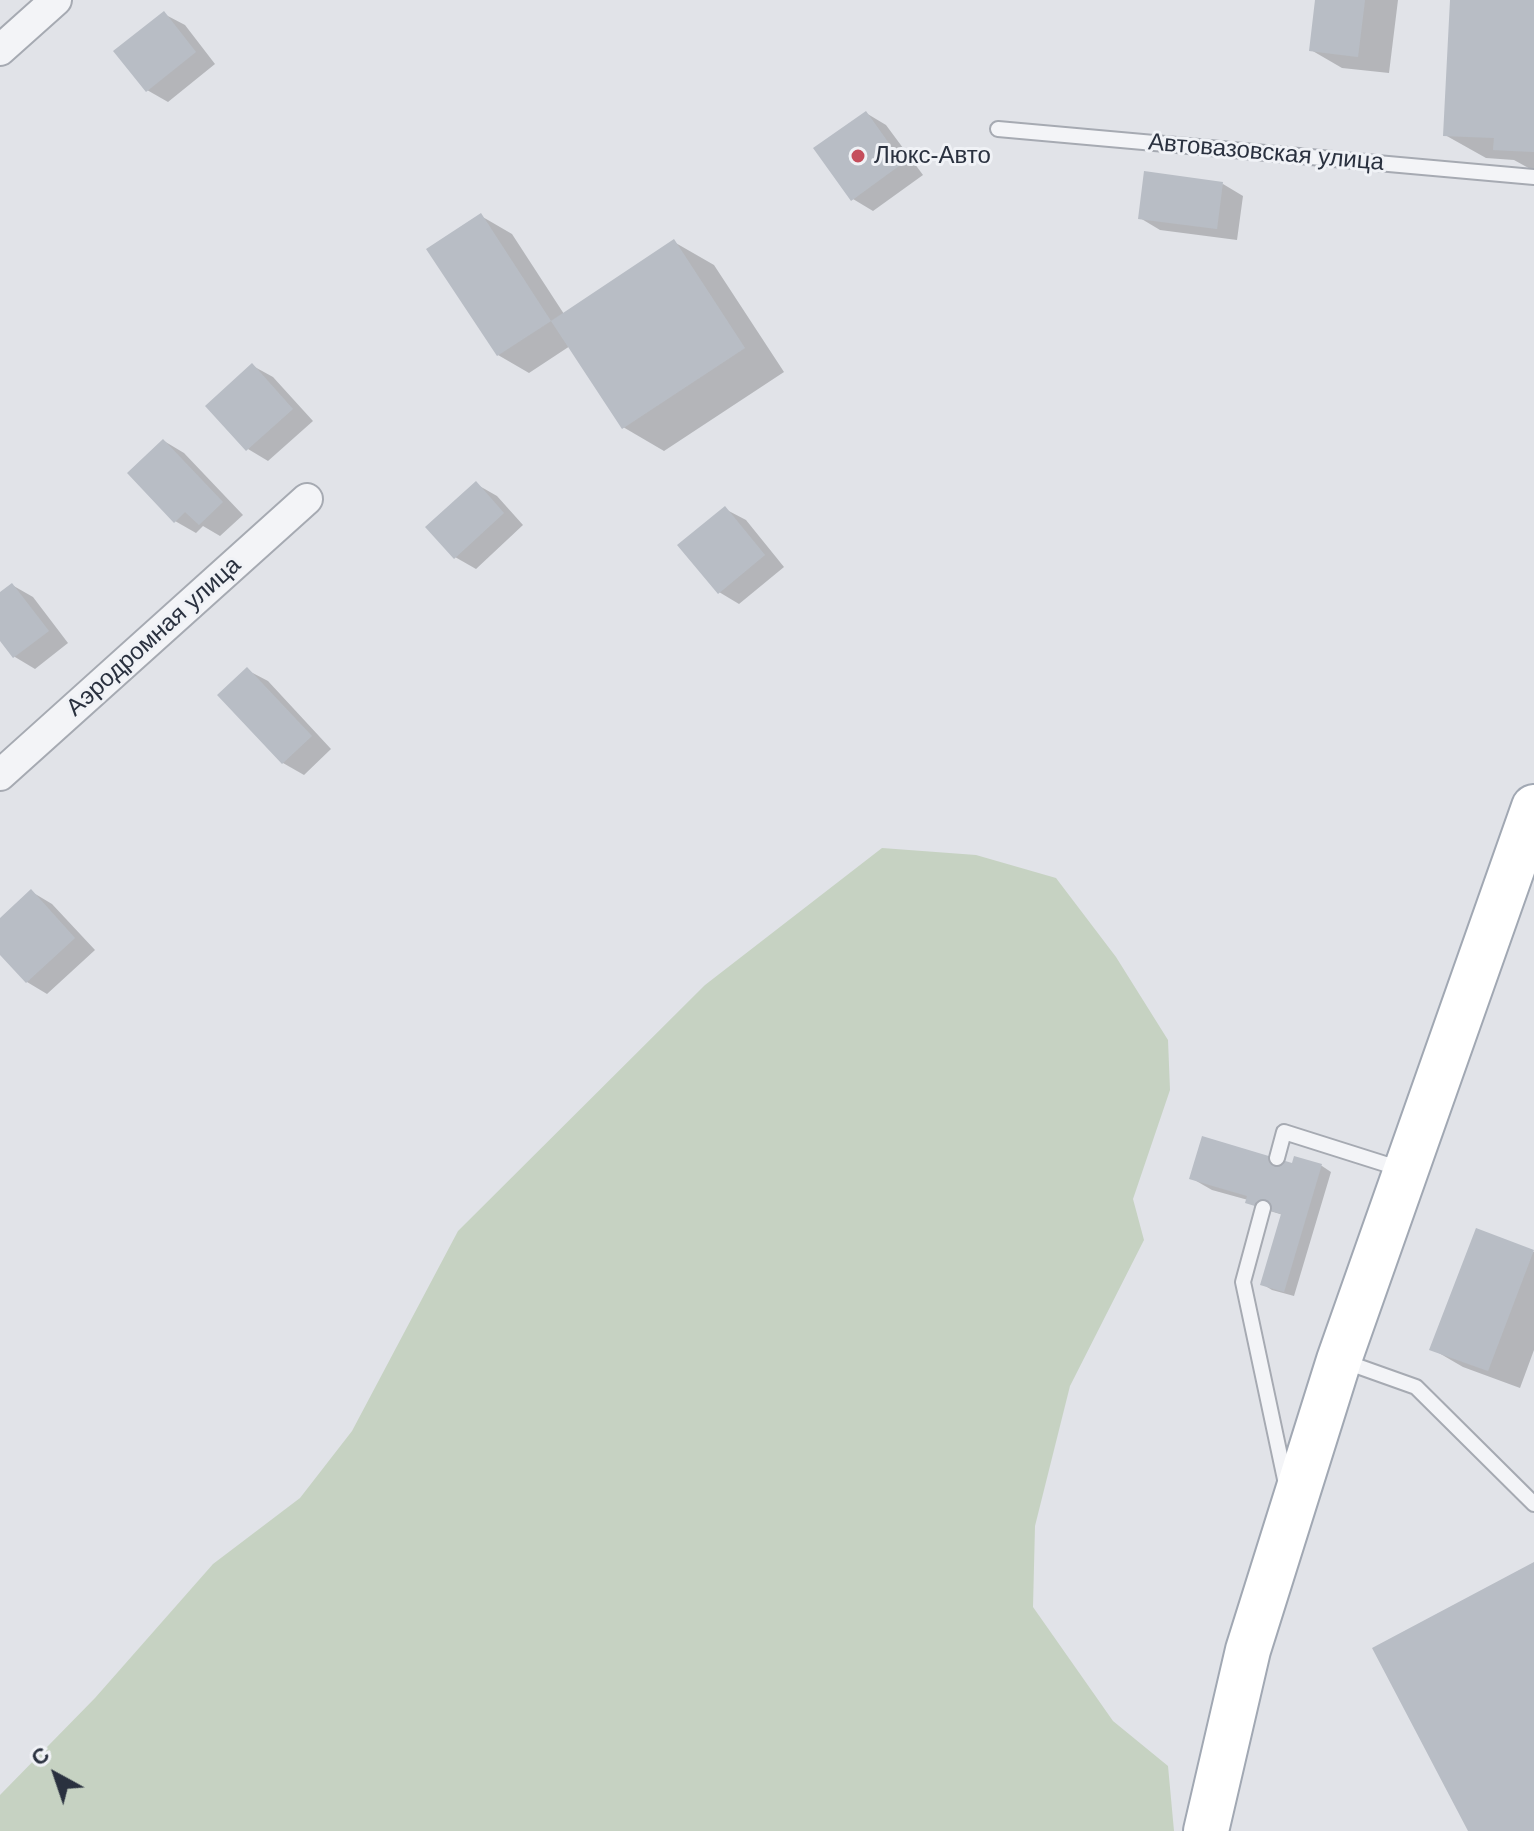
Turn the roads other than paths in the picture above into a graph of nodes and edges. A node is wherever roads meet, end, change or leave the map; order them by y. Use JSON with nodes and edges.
{"nodes":[{"id":1,"x":56,"y":0,"type":"edge"},
{"id":2,"x":0,"y":50,"type":"edge"},
{"id":3,"x":998,"y":129,"type":"dead end"},
{"id":4,"x":1534,"y":177,"type":"edge"},
{"id":5,"x":307,"y":499,"type":"dead end"},
{"id":6,"x":0,"y":775,"type":"edge"},
{"id":7,"x":1534,"y":807,"type":"edge"},
{"id":8,"x":1277,"y":1158,"type":"dead end"},
{"id":9,"x":1406,"y":1170,"type":"junction"},
{"id":10,"x":1263,"y":1208,"type":"dead end"},
{"id":11,"x":1339,"y":1360,"type":"junction"},
{"id":12,"x":1534,"y":1504,"type":"edge"},
{"id":13,"x":1291,"y":1511,"type":"junction"},
{"id":14,"x":1206,"y":1831,"type":"edge"}],
"edges":[{"from":1,"to":2,"type":"street"},
{"from":3,"to":4,"type":"lane","name":"Автовазовская улица"},
{"from":5,"to":6,"type":"street","name":"Аэродромная улица"},
{"from":7,"to":9,"type":"main road"},
{"from":8,"to":9,"type":"lane"},
{"from":9,"to":11,"type":"main road"},
{"from":10,"to":13,"type":"lane"},
{"from":11,"to":12,"type":"lane"},
{"from":11,"to":13,"type":"main road"},
{"from":13,"to":14,"type":"main road"}]}
